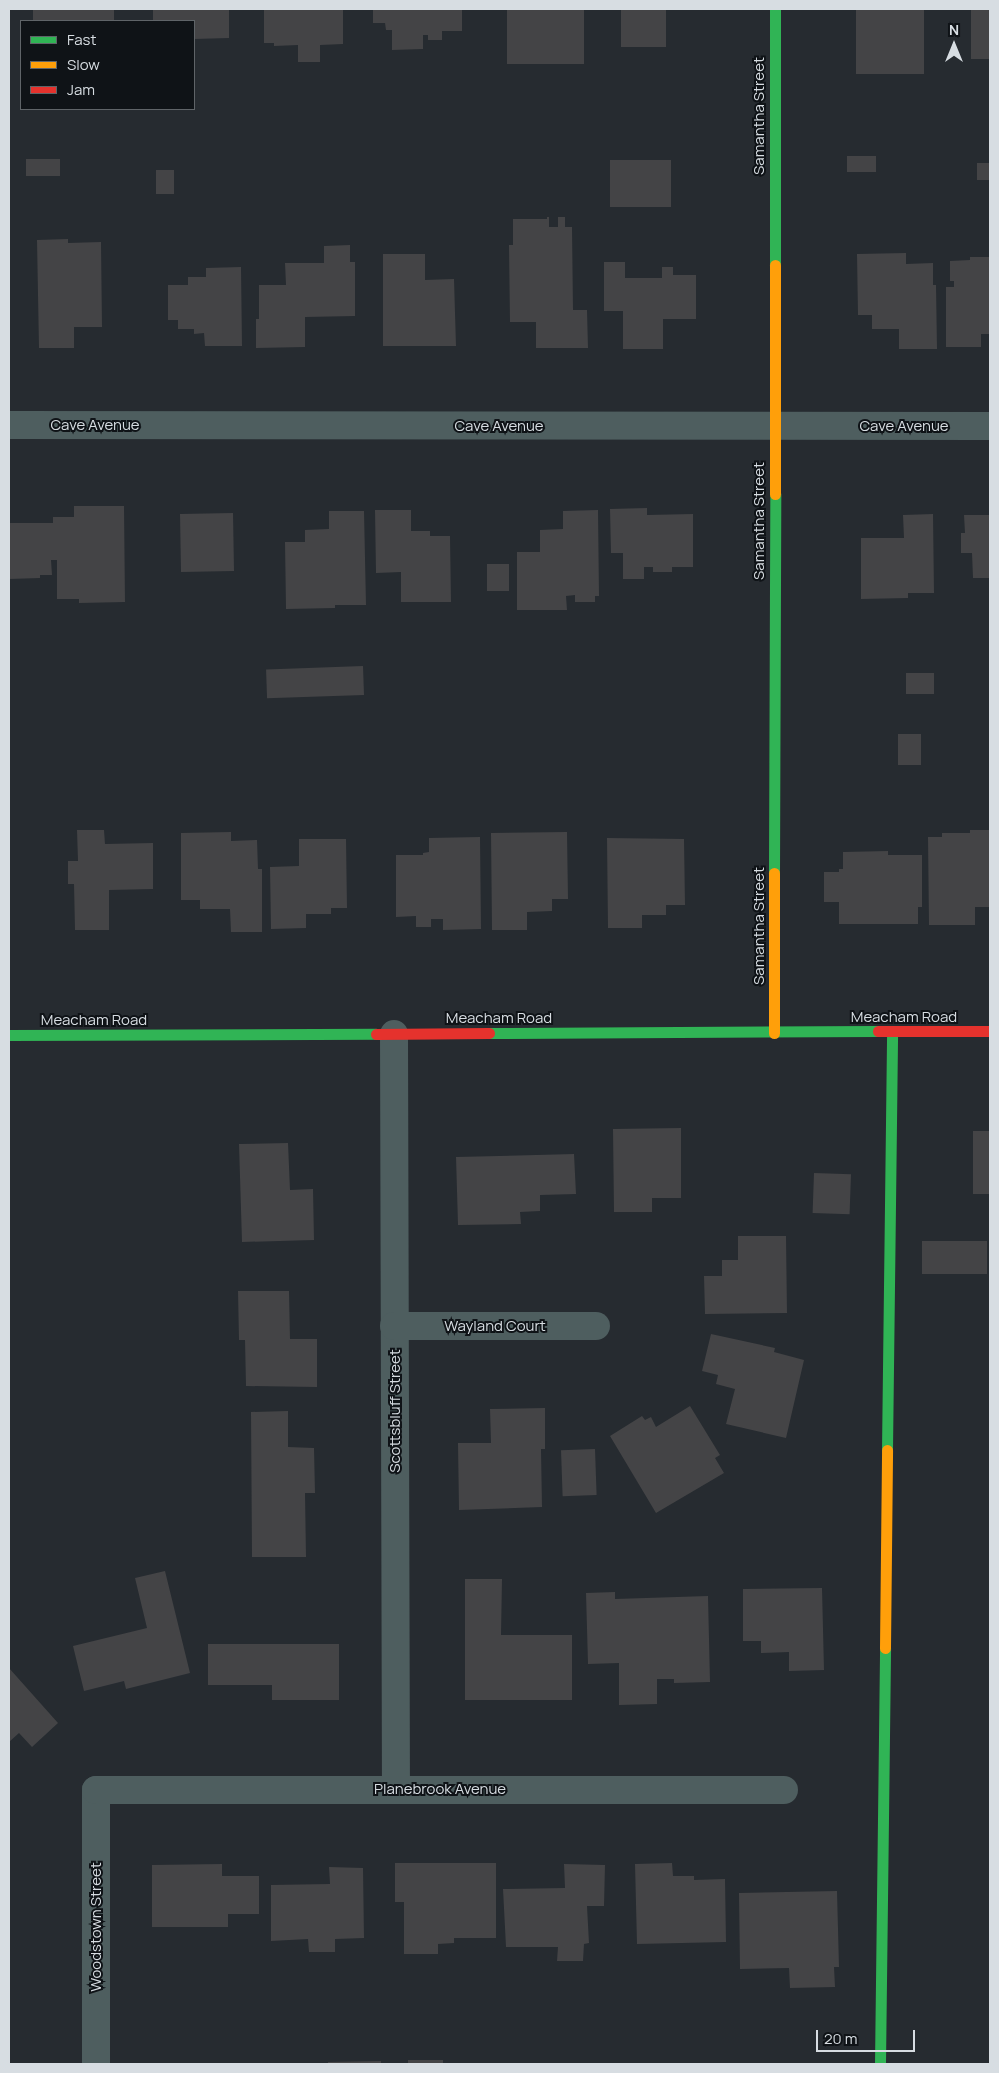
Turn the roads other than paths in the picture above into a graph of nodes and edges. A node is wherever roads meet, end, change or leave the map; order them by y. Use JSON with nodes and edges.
{"nodes":[{"id":1,"x":774,"y":9,"type":"edge"},
{"id":2,"x":9,"y":425,"type":"edge"},
{"id":3,"x":774,"y":426,"type":"junction"},
{"id":4,"x":990,"y":426,"type":"edge"},
{"id":5,"x":892,"y":1031,"type":"junction"},
{"id":6,"x":990,"y":1031,"type":"edge"},
{"id":7,"x":774,"y":1032,"type":"junction"},
{"id":8,"x":394,"y":1034,"type":"junction"},
{"id":9,"x":9,"y":1035,"type":"edge"},
{"id":10,"x":394,"y":1326,"type":"junction"},
{"id":11,"x":596,"y":1326,"type":"dead end"},
{"id":12,"x":396,"y":1789,"type":"junction"},
{"id":13,"x":96,"y":1790,"type":"joint"},
{"id":14,"x":784,"y":1790,"type":"dead end"},
{"id":15,"x":96,"y":2064,"type":"edge"},
{"id":16,"x":880,"y":2064,"type":"edge"}],
"edges":[{"from":1,"to":3,"type":"street","name":"Samantha Street"},
{"from":2,"to":3,"type":"street","name":"Cave Avenue"},
{"from":3,"to":4,"type":"street","name":"Cave Avenue"},
{"from":3,"to":7,"type":"street","name":"Samantha Street"},
{"from":5,"to":6,"type":"street","name":"Meacham Road"},
{"from":5,"to":7,"type":"street","name":"Meacham Road"},
{"from":5,"to":16,"type":"street"},
{"from":7,"to":8,"type":"street","name":"Meacham Road"},
{"from":8,"to":9,"type":"street","name":"Meacham Road"},
{"from":8,"to":10,"type":"street","name":"Scottsbluff Street"},
{"from":10,"to":11,"type":"street","name":"Wayland Court"},
{"from":10,"to":12,"type":"street","name":"Scottsbluff Street"},
{"from":12,"to":13,"type":"street","name":"Planebrook Avenue"},
{"from":12,"to":14,"type":"street","name":"Planebrook Avenue"},
{"from":13,"to":15,"type":"street","name":"Woodstown Street"}]}
